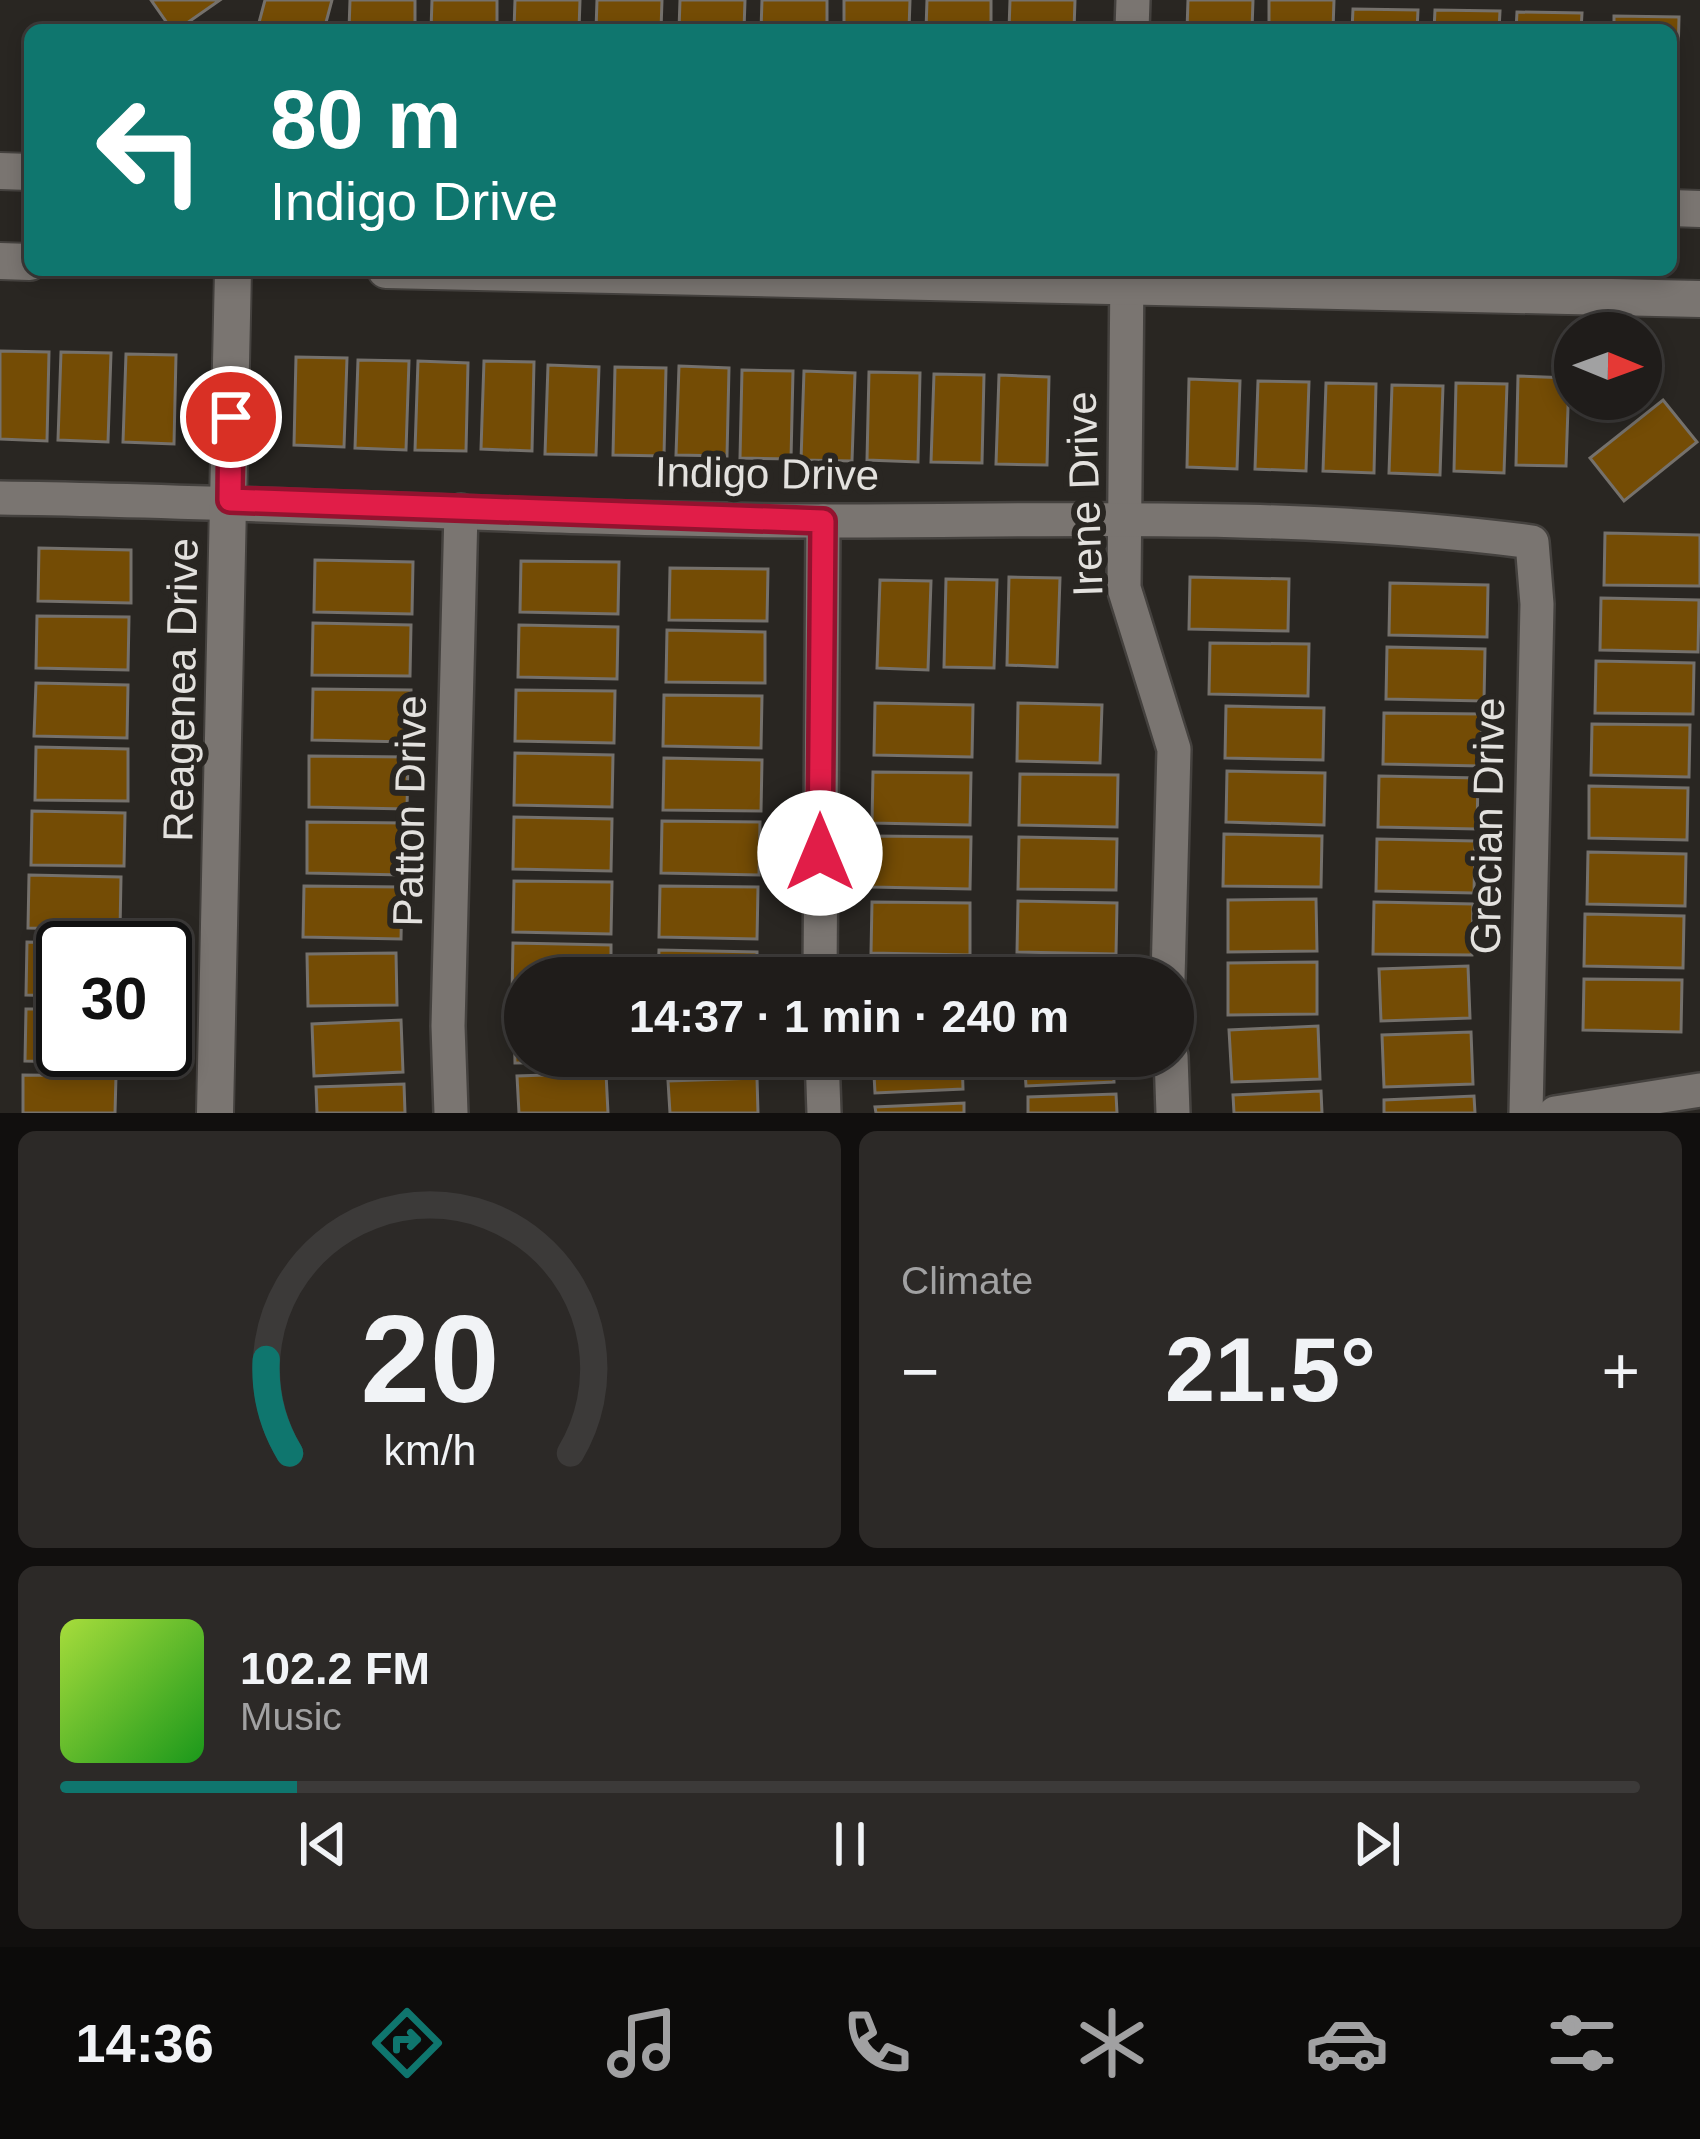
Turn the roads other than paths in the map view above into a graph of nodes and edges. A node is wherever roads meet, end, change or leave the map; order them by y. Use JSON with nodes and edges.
{"nodes":[{"id":1,"x":232,"y":276,"type":"edge"},
{"id":2,"x":879,"y":276,"type":"edge"},
{"id":3,"x":1126,"y":279,"type":"edge"},
{"id":4,"x":1700,"y":298,"type":"edge"},
{"id":5,"x":0,"y":498,"type":"edge"},
{"id":6,"x":230,"y":500,"type":"junction"},
{"id":7,"x":461,"y":511,"type":"junction"},
{"id":8,"x":1122,"y":517,"type":"junction"},
{"id":9,"x":823,"y":521,"type":"junction"},
{"id":10,"x":1532,"y":542,"type":"joint"},
{"id":11,"x":820,"y":957,"type":"edge"},
{"id":12,"x":1169,"y":957,"type":"edge"},
{"id":13,"x":823,"y":1077,"type":"edge"},
{"id":14,"x":1172,"y":1077,"type":"edge"},
{"id":15,"x":1700,"y":1090,"type":"edge"},
{"id":16,"x":215,"y":1113,"type":"edge"},
{"id":17,"x":451,"y":1113,"type":"edge"},
{"id":18,"x":824,"y":1113,"type":"edge"},
{"id":19,"x":1173,"y":1113,"type":"edge"},
{"id":20,"x":1526,"y":1113,"type":"edge"},
{"id":21,"x":1555,"y":1113,"type":"edge"}],
"edges":[{"from":1,"to":6,"type":"main road","name":"Reagenea Drive"},
{"from":2,"to":3,"type":"main road"},
{"from":3,"to":4,"type":"main road"},
{"from":3,"to":8,"type":"street","name":"Irene Drive"},
{"from":5,"to":6,"type":"street","name":"Indigo Drive"},
{"from":6,"to":7,"type":"street","name":"Indigo Drive"},
{"from":6,"to":16,"type":"main road","name":"Reagenea Drive"},
{"from":7,"to":9,"type":"street","name":"Indigo Drive"},
{"from":7,"to":17,"type":"street","name":"Patton Drive"},
{"from":8,"to":9,"type":"street","name":"Indigo Drive"},
{"from":8,"to":10,"type":"street","name":"Indigo Drive"},
{"from":8,"to":12,"type":"street","name":"Irene Drive"},
{"from":9,"to":11,"type":"street"},
{"from":10,"to":20,"type":"street","name":"Grecian Drive"},
{"from":13,"to":18,"type":"street"},
{"from":14,"to":19,"type":"street"},
{"from":15,"to":21,"type":"street"}]}
